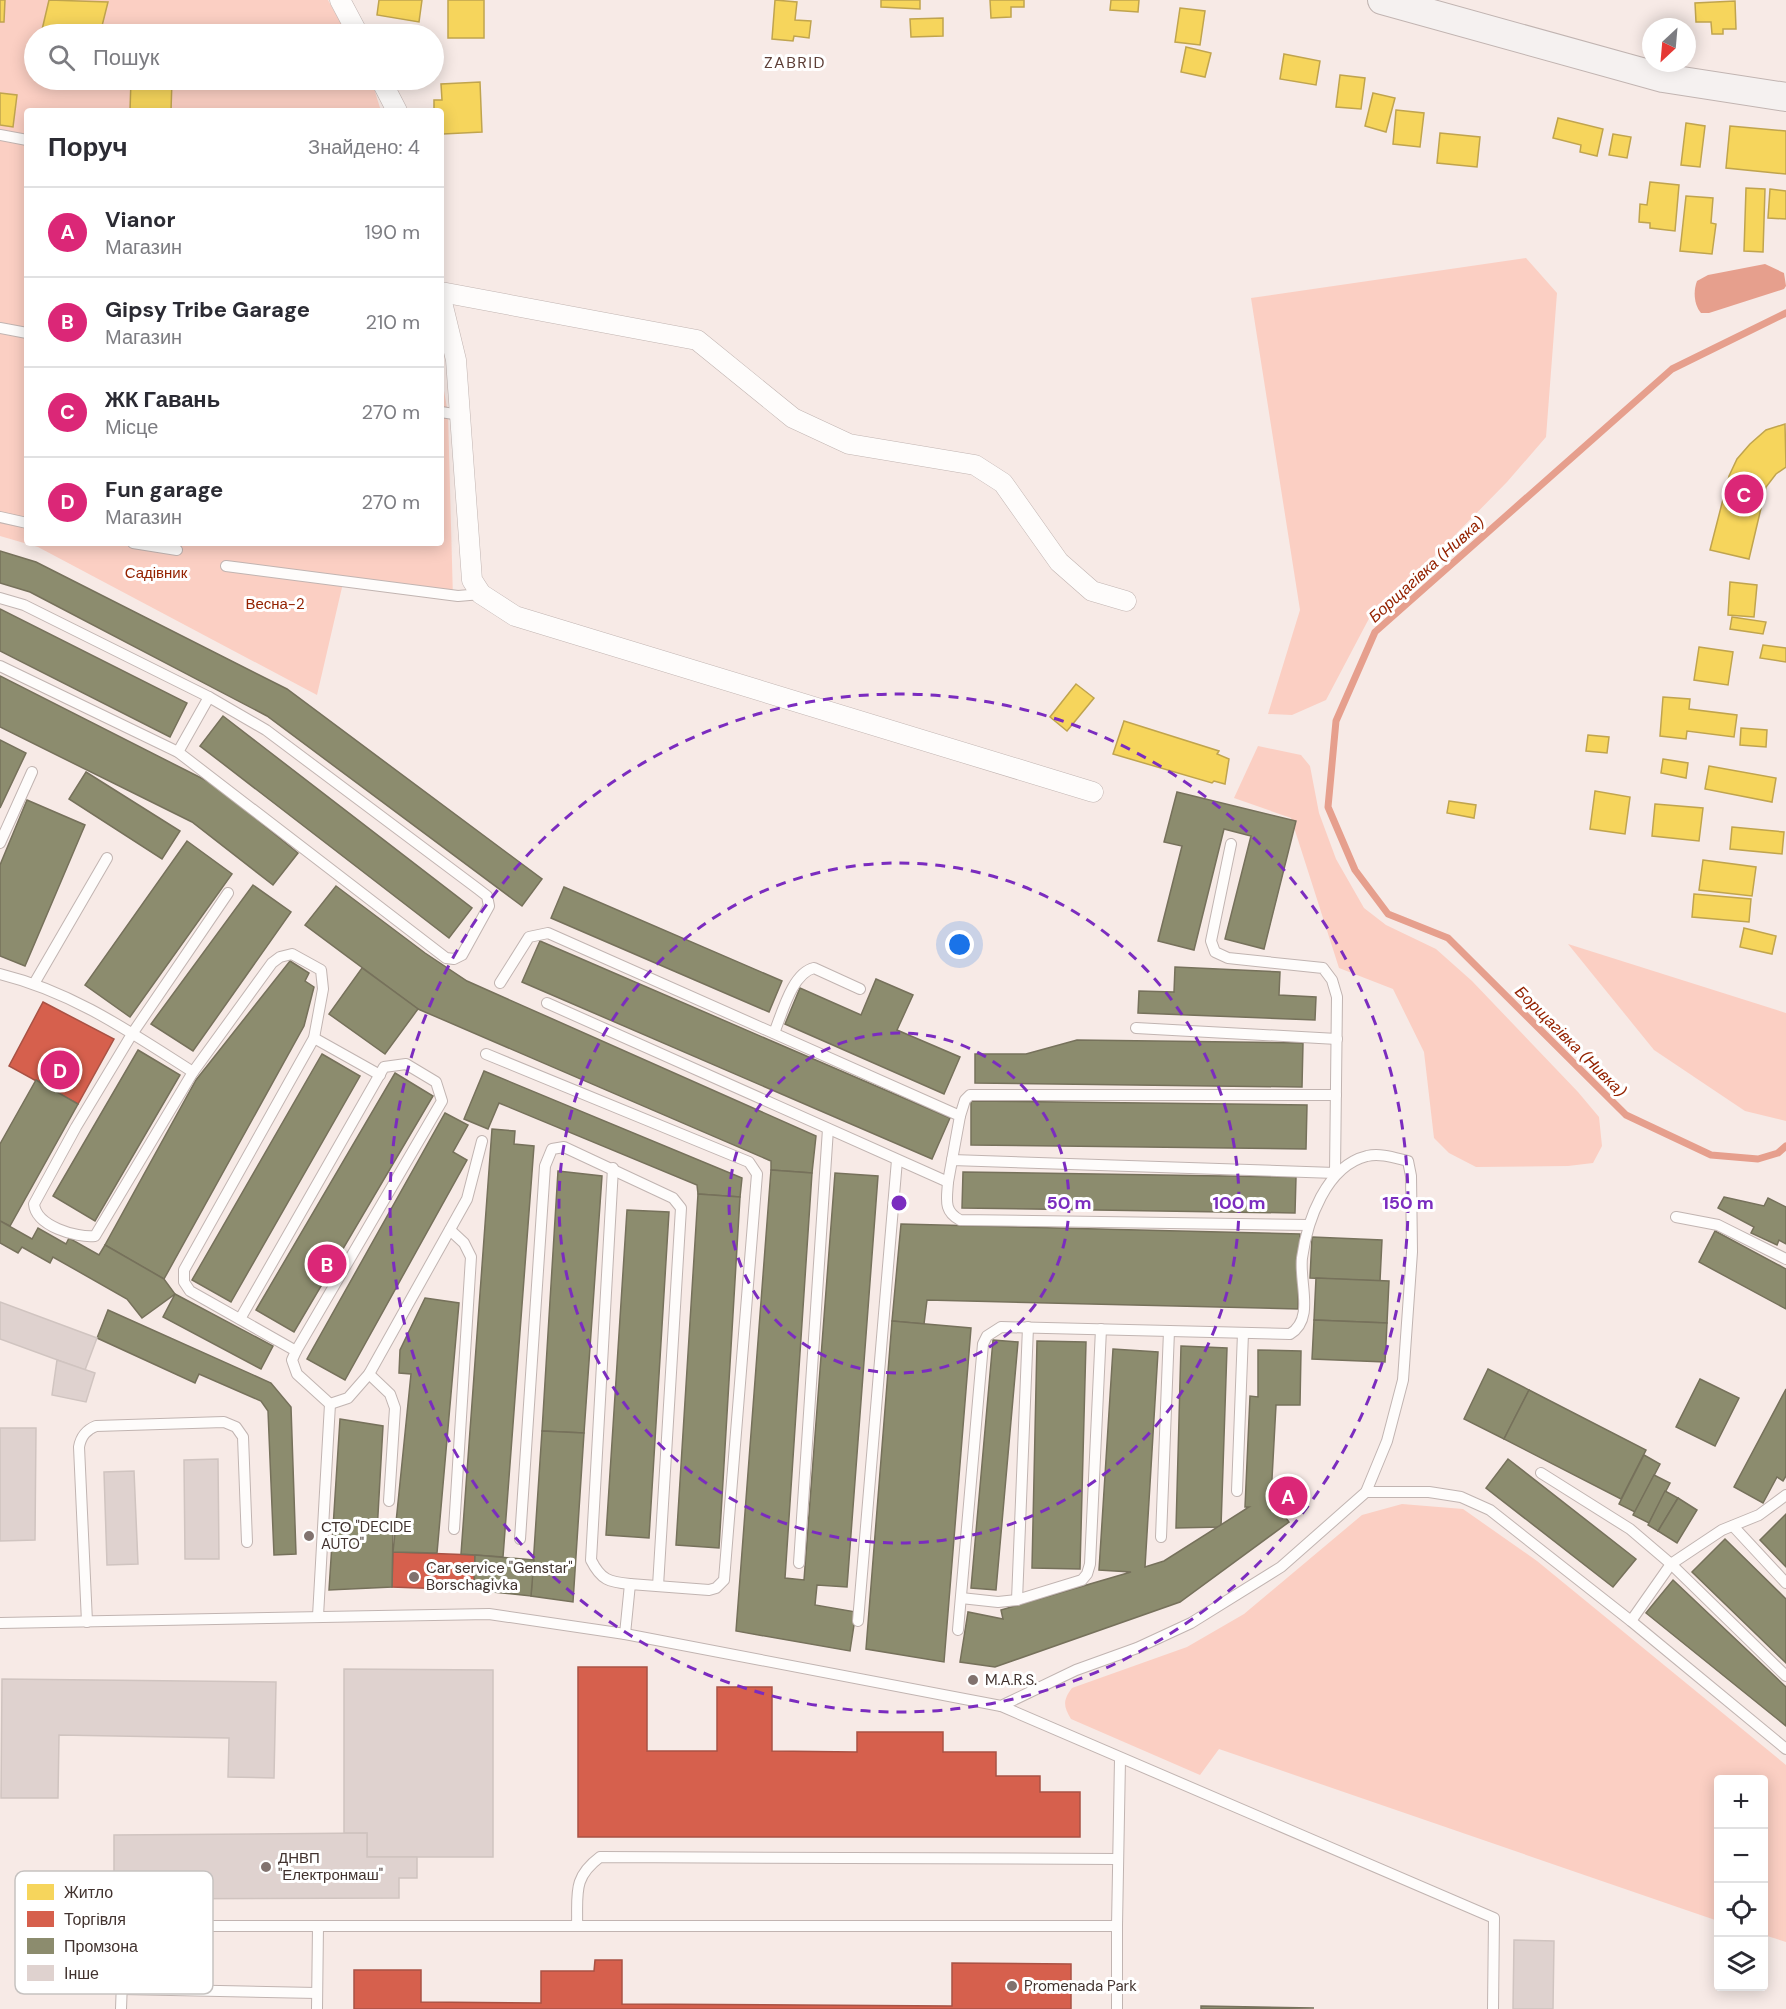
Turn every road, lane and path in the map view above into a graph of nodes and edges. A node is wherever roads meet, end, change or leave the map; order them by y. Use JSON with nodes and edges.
{"nodes":[{"id":1,"x":340,"y":0,"type":"edge"},
{"id":2,"x":1383,"y":0,"type":"edge"},
{"id":3,"x":353,"y":24,"type":"edge"},
{"id":4,"x":386,"y":90,"type":"edge"},
{"id":5,"x":1786,"y":97,"type":"edge"},
{"id":6,"x":395,"y":108,"type":"edge"},
{"id":7,"x":0,"y":135,"type":"edge"},
{"id":8,"x":24,"y":139,"type":"edge"},
{"id":9,"x":444,"y":293,"type":"edge"},
{"id":10,"x":444,"y":310,"type":"edge"},
{"id":11,"x":0,"y":328,"type":"edge"},
{"id":12,"x":24,"y":332,"type":"edge"},
{"id":13,"x":450,"y":413,"type":"edge"},
{"id":14,"x":0,"y":517,"type":"edge"},
{"id":15,"x":24,"y":522,"type":"edge"},
{"id":16,"x":152,"y":546,"type":"edge"},
{"id":17,"x":177,"y":550,"type":"dead end"},
{"id":18,"x":226,"y":566,"type":"dead end"},
{"id":19,"x":481,"y":594,"type":"junction"},
{"id":20,"x":0,"y":598,"type":"edge"},
{"id":21,"x":1126,"y":601,"type":"dead end"},
{"id":22,"x":0,"y":666,"type":"edge"},
{"id":23,"x":209,"y":697,"type":"junction"},
{"id":24,"x":178,"y":752,"type":"junction"},
{"id":25,"x":32,"y":772,"type":"dead end"},
{"id":26,"x":1093,"y":792,"type":"dead end"},
{"id":27,"x":0,"y":843,"type":"edge"},
{"id":28,"x":1231,"y":844,"type":"dead end"},
{"id":29,"x":106,"y":858,"type":"dead end"},
{"id":30,"x":228,"y":893,"type":"dead end"},
{"id":31,"x":0,"y":974,"type":"edge"},
{"id":32,"x":35,"y":982,"type":"junction"},
{"id":33,"x":500,"y":983,"type":"dead end"},
{"id":34,"x":860,"y":989,"type":"dead end"},
{"id":35,"x":547,"y":1003,"type":"dead end"},
{"id":36,"x":1136,"y":1028,"type":"dead end"},
{"id":37,"x":774,"y":1033,"type":"junction"},
{"id":38,"x":132,"y":1034,"type":"junction"},
{"id":39,"x":314,"y":1038,"type":"junction"},
{"id":40,"x":1337,"y":1039,"type":"junction"},
{"id":41,"x":486,"y":1053,"type":"dead end"},
{"id":42,"x":193,"y":1071,"type":"junction"},
{"id":43,"x":380,"y":1075,"type":"junction"},
{"id":44,"x":1336,"y":1095,"type":"junction"},
{"id":45,"x":960,"y":1116,"type":"junction"},
{"id":46,"x":828,"y":1129,"type":"junction"},
{"id":47,"x":482,"y":1141,"type":"dead end"},
{"id":48,"x":897,"y":1160,"type":"junction"},
{"id":49,"x":952,"y":1160,"type":"junction"},
{"id":50,"x":613,"y":1168,"type":"junction"},
{"id":51,"x":1335,"y":1173,"type":"junction"},
{"id":52,"x":948,"y":1182,"type":"junction"},
{"id":53,"x":1676,"y":1217,"type":"dead end"},
{"id":54,"x":1309,"y":1225,"type":"junction"},
{"id":55,"x":450,"y":1230,"type":"junction"},
{"id":56,"x":1786,"y":1259,"type":"edge"},
{"id":57,"x":240,"y":1319,"type":"junction"},
{"id":58,"x":1028,"y":1327,"type":"junction"},
{"id":59,"x":1101,"y":1329,"type":"junction"},
{"id":60,"x":1169,"y":1331,"type":"junction"},
{"id":61,"x":1242,"y":1333,"type":"junction"},
{"id":62,"x":296,"y":1351,"type":"junction"},
{"id":63,"x":369,"y":1374,"type":"junction"},
{"id":64,"x":330,"y":1404,"type":"junction"},
{"id":65,"x":1542,"y":1473,"type":"dead end"},
{"id":66,"x":1237,"y":1491,"type":"dead end"},
{"id":67,"x":1366,"y":1492,"type":"junction"},
{"id":68,"x":1786,"y":1495,"type":"edge"},
{"id":69,"x":389,"y":1501,"type":"dead end"},
{"id":70,"x":1733,"y":1526,"type":"junction"},
{"id":71,"x":454,"y":1529,"type":"dead end"},
{"id":72,"x":1161,"y":1537,"type":"dead end"},
{"id":73,"x":520,"y":1539,"type":"dead end"},
{"id":74,"x":247,"y":1542,"type":"dead end"},
{"id":75,"x":799,"y":1563,"type":"dead end"},
{"id":76,"x":1671,"y":1564,"type":"junction"},
{"id":77,"x":1786,"y":1582,"type":"edge"},
{"id":78,"x":630,"y":1584,"type":"junction"},
{"id":79,"x":658,"y":1586,"type":"junction"},
{"id":80,"x":961,"y":1598,"type":"junction"},
{"id":81,"x":1017,"y":1600,"type":"junction"},
{"id":82,"x":318,"y":1616,"type":"junction"},
{"id":83,"x":858,"y":1621,"type":"dead end"},
{"id":84,"x":1631,"y":1621,"type":"junction"},
{"id":85,"x":87,"y":1622,"type":"junction"},
{"id":86,"x":0,"y":1623,"type":"edge"},
{"id":87,"x":958,"y":1630,"type":"dead end"},
{"id":88,"x":625,"y":1634,"type":"junction"},
{"id":89,"x":1786,"y":1676,"type":"edge"},
{"id":90,"x":1001,"y":1706,"type":"junction"},
{"id":91,"x":1786,"y":1749,"type":"edge"},
{"id":92,"x":1120,"y":1759,"type":"junction"},
{"id":93,"x":1118,"y":1859,"type":"junction"},
{"id":94,"x":213,"y":1926,"type":"edge"},
{"id":95,"x":318,"y":1926,"type":"junction"},
{"id":96,"x":577,"y":1926,"type":"junction"},
{"id":97,"x":1117,"y":1926,"type":"junction"},
{"id":98,"x":213,"y":1991,"type":"edge"},
{"id":99,"x":317,"y":1993,"type":"junction"},
{"id":100,"x":317,"y":2009,"type":"edge"},
{"id":101,"x":1117,"y":2009,"type":"edge"},
{"id":102,"x":1493,"y":2009,"type":"edge"}],
"edges":[{"from":1,"to":3,"type":"street"},
{"from":2,"to":5,"type":"main road"},
{"from":4,"to":6,"type":"street"},
{"from":7,"to":8,"type":"lane"},
{"from":9,"to":21,"type":"street"},
{"from":10,"to":13,"type":"street"},
{"from":11,"to":12,"type":"lane"},
{"from":13,"to":19,"type":"street"},
{"from":14,"to":15,"type":"lane"},
{"from":16,"to":17,"type":"lane"},
{"from":18,"to":19,"type":"lane"},
{"from":19,"to":26,"type":"street"},
{"from":20,"to":23,"type":"lane"},
{"from":22,"to":24,"type":"lane"},
{"from":23,"to":24,"type":"lane"},
{"from":23,"to":24,"type":"lane"},
{"from":25,"to":27,"type":"lane"},
{"from":28,"to":40,"type":"lane"},
{"from":29,"to":32,"type":"lane"},
{"from":30,"to":38,"type":"lane"},
{"from":31,"to":32,"type":"lane"},
{"from":32,"to":38,"type":"lane"},
{"from":33,"to":37,"type":"lane"},
{"from":34,"to":37,"type":"lane"},
{"from":35,"to":46,"type":"lane"},
{"from":36,"to":40,"type":"lane"},
{"from":37,"to":45,"type":"lane"},
{"from":38,"to":42,"type":"lane"},
{"from":38,"to":42,"type":"lane"},
{"from":39,"to":42,"type":"lane"},
{"from":39,"to":43,"type":"lane"},
{"from":39,"to":57,"type":"lane"},
{"from":40,"to":44,"type":"lane"},
{"from":41,"to":79,"type":"lane"},
{"from":43,"to":57,"type":"lane"},
{"from":43,"to":62,"type":"lane"},
{"from":44,"to":45,"type":"lane"},
{"from":44,"to":51,"type":"lane"},
{"from":45,"to":49,"type":"lane"},
{"from":46,"to":48,"type":"lane"},
{"from":46,"to":75,"type":"lane"},
{"from":47,"to":55,"type":"lane"},
{"from":48,"to":52,"type":"lane"},
{"from":48,"to":83,"type":"lane"},
{"from":49,"to":51,"type":"lane"},
{"from":49,"to":52,"type":"lane"},
{"from":50,"to":73,"type":"lane"},
{"from":50,"to":78,"type":"lane"},
{"from":50,"to":79,"type":"lane"},
{"from":51,"to":54,"type":"lane"},
{"from":51,"to":67,"type":"lane"},
{"from":52,"to":54,"type":"lane"},
{"from":53,"to":56,"type":"lane"},
{"from":54,"to":61,"type":"lane"},
{"from":55,"to":63,"type":"lane"},
{"from":55,"to":71,"type":"lane"},
{"from":57,"to":62,"type":"lane"},
{"from":58,"to":59,"type":"lane"},
{"from":58,"to":80,"type":"lane"},
{"from":58,"to":81,"type":"lane"},
{"from":59,"to":60,"type":"lane"},
{"from":59,"to":81,"type":"lane"},
{"from":60,"to":61,"type":"lane"},
{"from":60,"to":72,"type":"lane"},
{"from":61,"to":66,"type":"lane"},
{"from":62,"to":64,"type":"lane"},
{"from":63,"to":64,"type":"lane"},
{"from":63,"to":69,"type":"lane"},
{"from":64,"to":82,"type":"lane"},
{"from":65,"to":76,"type":"lane"},
{"from":67,"to":84,"type":"lane"},
{"from":67,"to":90,"type":"lane"},
{"from":68,"to":70,"type":"lane"},
{"from":70,"to":76,"type":"lane"},
{"from":70,"to":77,"type":"lane"},
{"from":74,"to":85,"type":"lane"},
{"from":76,"to":84,"type":"lane"},
{"from":76,"to":89,"type":"lane"},
{"from":78,"to":79,"type":"lane"},
{"from":78,"to":88,"type":"lane"},
{"from":80,"to":81,"type":"lane"},
{"from":80,"to":87,"type":"lane"},
{"from":82,"to":85,"type":"lane"},
{"from":82,"to":88,"type":"lane"},
{"from":84,"to":91,"type":"lane"},
{"from":85,"to":86,"type":"lane"},
{"from":88,"to":90,"type":"lane"},
{"from":90,"to":92,"type":"lane"},
{"from":92,"to":93,"type":"lane"},
{"from":92,"to":102,"type":"lane"},
{"from":93,"to":96,"type":"lane"},
{"from":93,"to":97,"type":"lane"},
{"from":94,"to":95,"type":"lane"},
{"from":95,"to":96,"type":"lane"},
{"from":95,"to":99,"type":"lane"},
{"from":96,"to":97,"type":"lane"},
{"from":97,"to":101,"type":"lane"},
{"from":98,"to":99,"type":"lane"},
{"from":99,"to":100,"type":"lane"}]}
